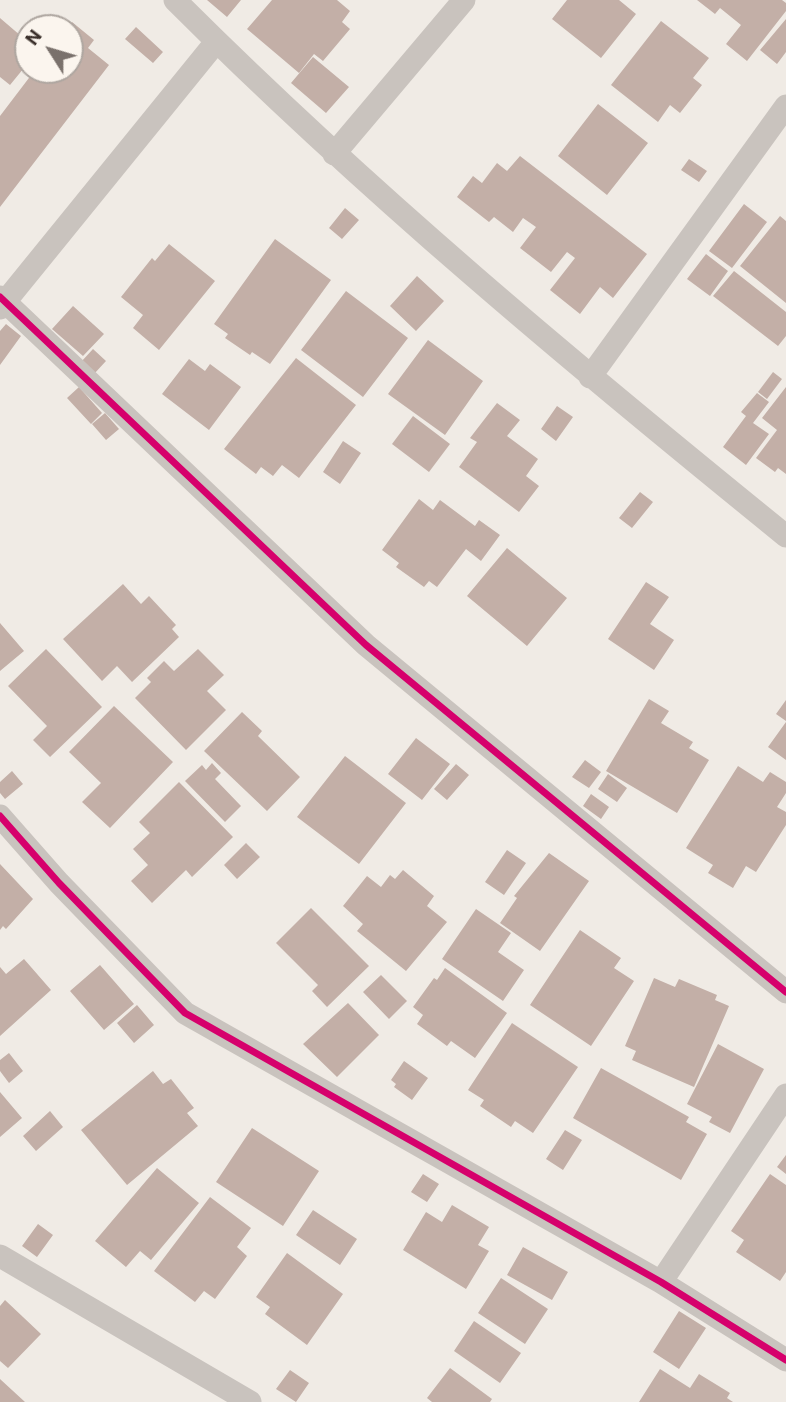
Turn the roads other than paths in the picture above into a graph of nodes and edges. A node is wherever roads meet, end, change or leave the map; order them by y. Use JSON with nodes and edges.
{"nodes":[{"id":1,"x":174,"y":0,"type":"edge"},
{"id":2,"x":464,"y":0,"type":"edge"},
{"id":3,"x":216,"y":42,"type":"junction"},
{"id":4,"x":786,"y":106,"type":"edge"},
{"id":5,"x":334,"y":154,"type":"junction"},
{"id":6,"x":2,"y":303,"type":"edge"},
{"id":7,"x":590,"y":377,"type":"junction"},
{"id":8,"x":786,"y":536,"type":"edge"},
{"id":9,"x":0,"y":816,"type":"edge"},
{"id":10,"x":786,"y":992,"type":"edge"},
{"id":11,"x":786,"y":1095,"type":"edge"},
{"id":12,"x":0,"y":1255,"type":"edge"},
{"id":13,"x":661,"y":1282,"type":"junction"},
{"id":14,"x":786,"y":1360,"type":"edge"},
{"id":15,"x":250,"y":1402,"type":"edge"}],
"edges":[{"from":1,"to":3,"type":"street"},
{"from":2,"to":5,"type":"street"},
{"from":3,"to":5,"type":"street"},
{"from":3,"to":6,"type":"street"},
{"from":4,"to":7,"type":"street"},
{"from":5,"to":7,"type":"street"},
{"from":6,"to":10,"type":"street"},
{"from":7,"to":8,"type":"street"},
{"from":9,"to":13,"type":"street"},
{"from":11,"to":13,"type":"street"},
{"from":12,"to":15,"type":"street"},
{"from":13,"to":14,"type":"street"}]}
